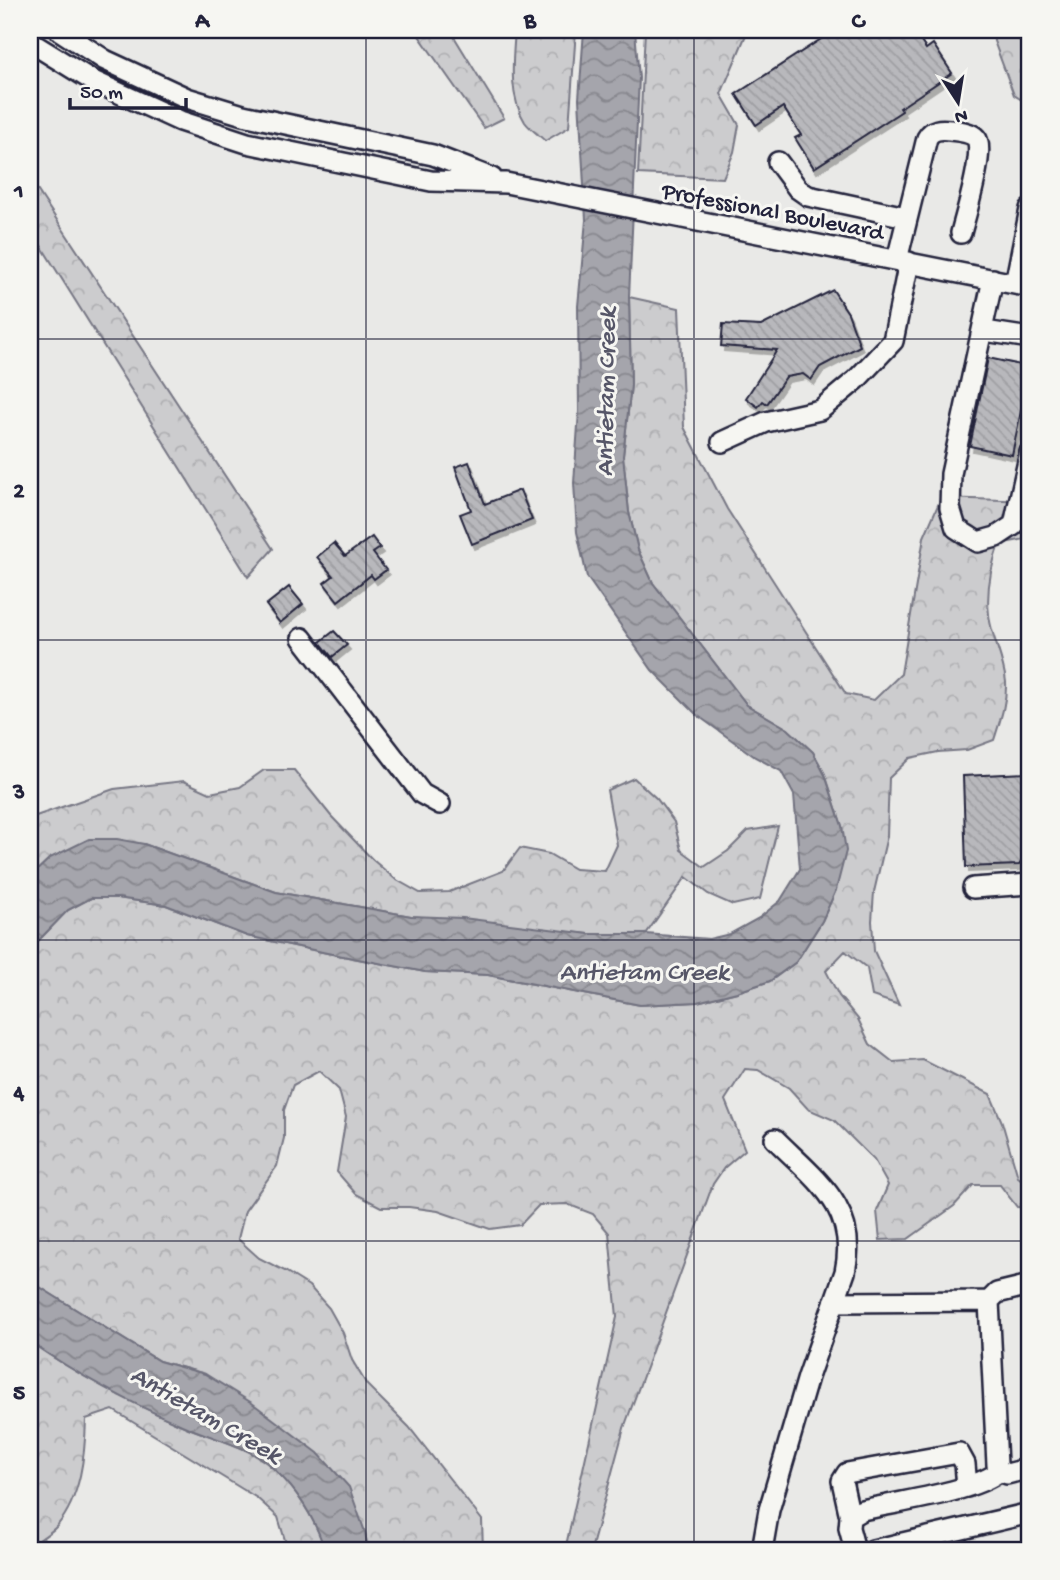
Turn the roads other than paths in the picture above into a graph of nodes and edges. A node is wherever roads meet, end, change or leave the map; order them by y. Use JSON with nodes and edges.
{"nodes":[{"id":1,"x":58,"y":30,"type":"edge"},
{"id":2,"x":30,"y":41,"type":"edge"},
{"id":3,"x":778,"y":162,"type":"dead end"},
{"id":4,"x":506,"y":183,"type":"junction"},
{"id":5,"x":1030,"y":209,"type":"edge"},
{"id":6,"x":906,"y":217,"type":"junction"},
{"id":7,"x":961,"y":233,"type":"dead end"},
{"id":8,"x":1027,"y":237,"type":"edge"},
{"id":9,"x":903,"y":261,"type":"junction"},
{"id":10,"x":993,"y":279,"type":"junction"},
{"id":11,"x":1023,"y":285,"type":"edge"},
{"id":12,"x":991,"y":332,"type":"dead end"},
{"id":13,"x":1030,"y":338,"type":"edge"},
{"id":14,"x":722,"y":442,"type":"dead end"},
{"id":15,"x":1030,"y":452,"type":"edge"},
{"id":16,"x":302,"y":638,"type":"dead end"},
{"id":17,"x":440,"y":804,"type":"dead end"},
{"id":18,"x":1030,"y":884,"type":"edge"},
{"id":19,"x":973,"y":888,"type":"dead end"},
{"id":20,"x":775,"y":1139,"type":"dead end"},
{"id":21,"x":1030,"y":1285,"type":"edge"},
{"id":22,"x":989,"y":1301,"type":"junction"},
{"id":23,"x":834,"y":1302,"type":"junction"},
{"id":24,"x":1030,"y":1468,"type":"edge"},
{"id":25,"x":1000,"y":1471,"type":"junction"},
{"id":26,"x":967,"y":1487,"type":"junction"},
{"id":27,"x":1030,"y":1513,"type":"edge"},
{"id":28,"x":850,"y":1517,"type":"junction"},
{"id":29,"x":762,"y":1550,"type":"edge"},
{"id":30,"x":855,"y":1550,"type":"edge"},
{"id":31,"x":873,"y":1550,"type":"edge"}],
"edges":[{"from":1,"to":4,"type":"street","name":"Professional Boulevard"},
{"from":2,"to":4,"type":"street","name":"Professional Boulevard"},
{"from":3,"to":6,"type":"street"},
{"from":4,"to":9,"type":"street","name":"Professional Boulevard"},
{"from":5,"to":8,"type":"street"},
{"from":6,"to":7,"type":"street"},
{"from":6,"to":9,"type":"street"},
{"from":8,"to":11,"type":"street"},
{"from":9,"to":10,"type":"street","name":"Professional Boulevard"},
{"from":9,"to":14,"type":"street"},
{"from":10,"to":11,"type":"street","name":"Professional Boulevard"},
{"from":10,"to":15,"type":"street"},
{"from":12,"to":13,"type":"street"},
{"from":16,"to":17,"type":"street"},
{"from":18,"to":19,"type":"street"},
{"from":20,"to":23,"type":"street"},
{"from":21,"to":22,"type":"street"},
{"from":22,"to":23,"type":"street"},
{"from":22,"to":25,"type":"street"},
{"from":23,"to":29,"type":"street"},
{"from":24,"to":25,"type":"street"},
{"from":25,"to":26,"type":"street"},
{"from":26,"to":28,"type":"street"},
{"from":26,"to":28,"type":"street"},
{"from":27,"to":31,"type":"street"},
{"from":28,"to":30,"type":"street"}]}
